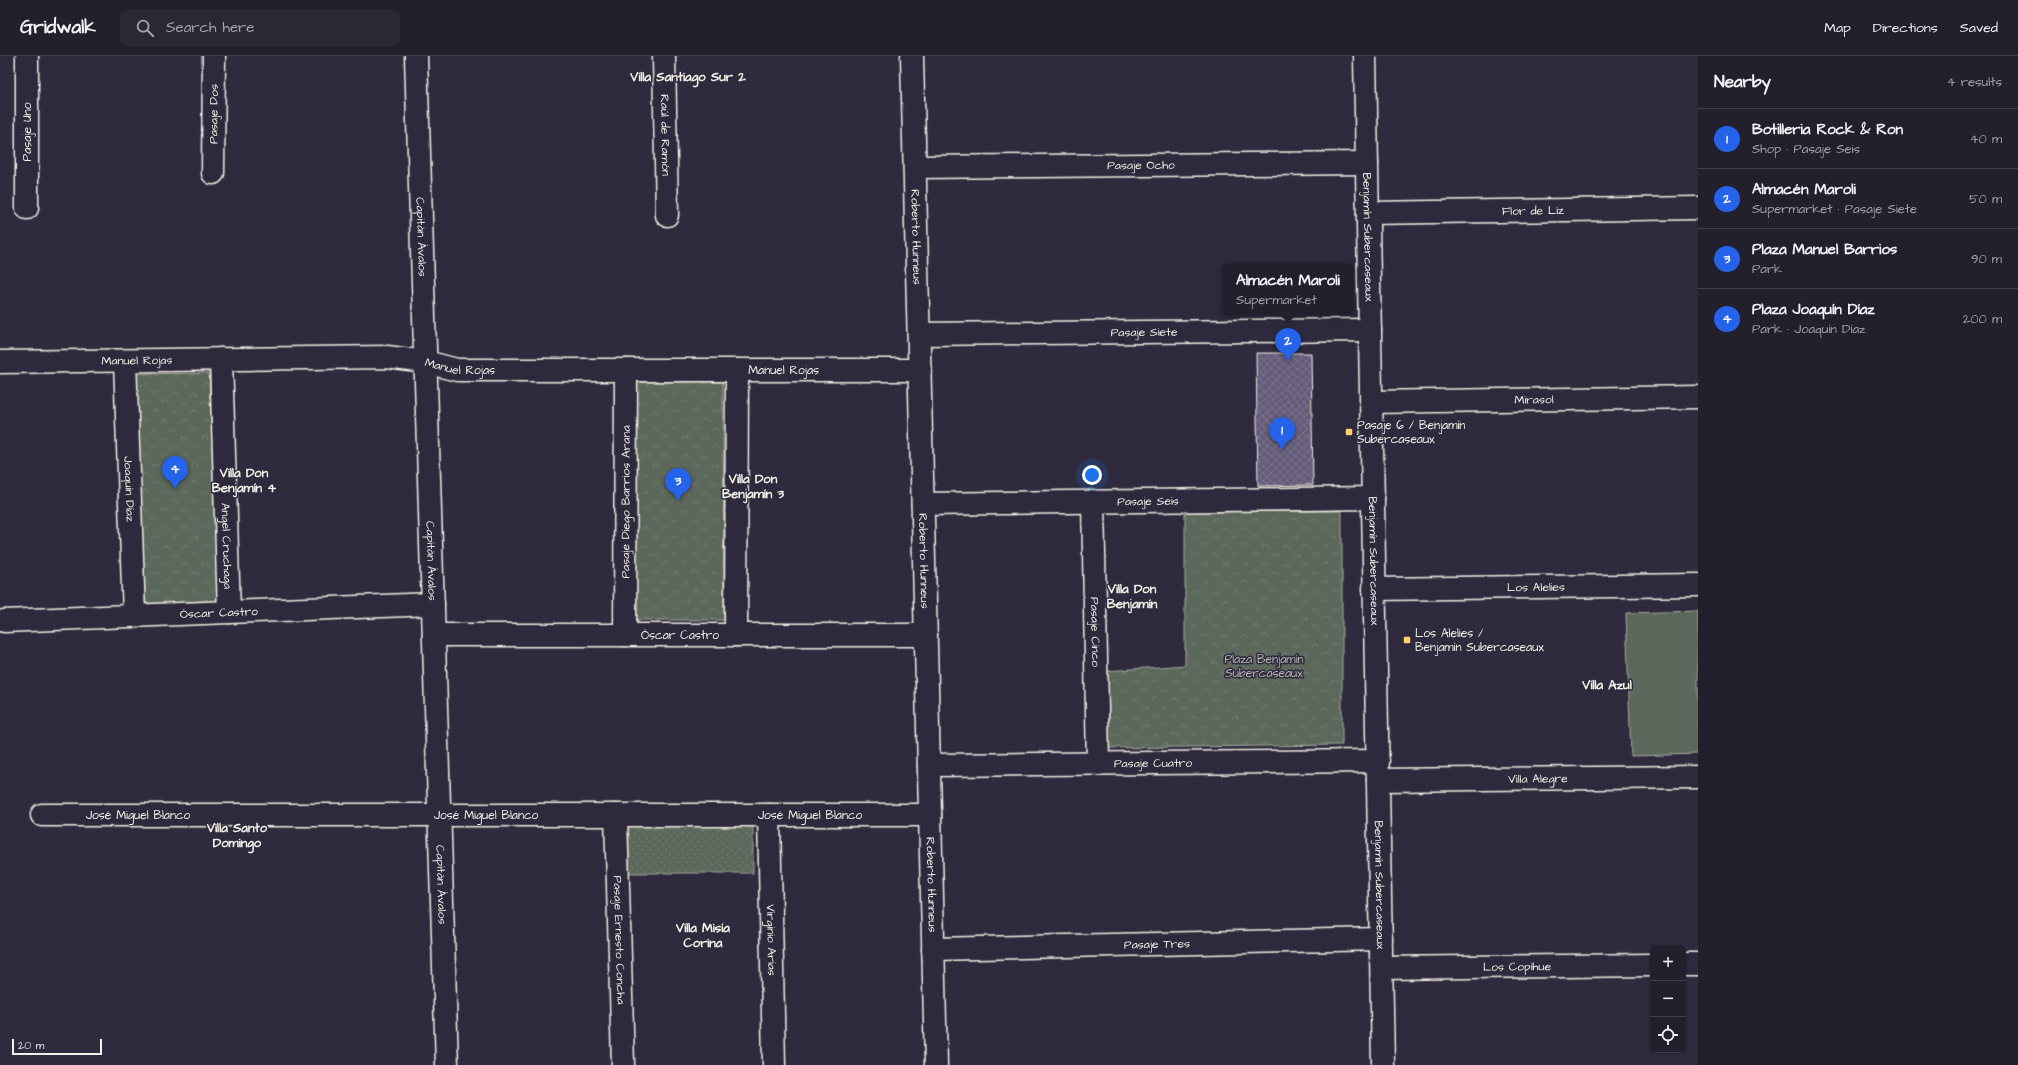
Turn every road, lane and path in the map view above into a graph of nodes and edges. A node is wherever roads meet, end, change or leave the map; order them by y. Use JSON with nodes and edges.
{"nodes":[{"id":1,"x":28,"y":56,"type":"edge"},
{"id":2,"x":214,"y":56,"type":"edge"},
{"id":3,"x":416,"y":56,"type":"edge"},
{"id":4,"x":664,"y":56,"type":"edge"},
{"id":5,"x":912,"y":56,"type":"edge"},
{"id":6,"x":1365,"y":56,"type":"edge"},
{"id":7,"x":1367,"y":163,"type":"junction"},
{"id":8,"x":915,"y":167,"type":"junction"},
{"id":9,"x":213,"y":173,"type":"dead end"},
{"id":10,"x":27,"y":208,"type":"dead end"},
{"id":11,"x":1698,"y":208,"type":"edge"},
{"id":12,"x":1368,"y":213,"type":"junction"},
{"id":13,"x":667,"y":215,"type":"dead end"},
{"id":14,"x":1370,"y":330,"type":"junction"},
{"id":15,"x":919,"y":334,"type":"junction"},
{"id":16,"x":221,"y":360,"type":"junction"},
{"id":17,"x":125,"y":361,"type":"junction"},
{"id":18,"x":0,"y":362,"type":"edge"},
{"id":19,"x":426,"y":362,"type":"junction"},
{"id":20,"x":626,"y":370,"type":"junction"},
{"id":21,"x":737,"y":370,"type":"junction"},
{"id":22,"x":920,"y":370,"type":"junction"},
{"id":23,"x":1698,"y":397,"type":"edge"},
{"id":24,"x":1371,"y":402,"type":"junction"},
{"id":25,"x":1373,"y":498,"type":"junction"},
{"id":26,"x":1093,"y":501,"type":"junction"},
{"id":27,"x":923,"y":504,"type":"junction"},
{"id":28,"x":1698,"y":585,"type":"edge"},
{"id":29,"x":1374,"y":589,"type":"junction"},
{"id":30,"x":433,"y":604,"type":"junction"},
{"id":31,"x":229,"y":612,"type":"junction"},
{"id":32,"x":134,"y":616,"type":"junction"},
{"id":33,"x":4,"y":621,"type":"dead end"},
{"id":34,"x":434,"y":635,"type":"junction"},
{"id":35,"x":625,"y":635,"type":"junction"},
{"id":36,"x":736,"y":635,"type":"junction"},
{"id":37,"x":926,"y":635,"type":"junction"},
{"id":38,"x":1098,"y":764,"type":"junction"},
{"id":39,"x":929,"y":765,"type":"junction"},
{"id":40,"x":1378,"y":771,"type":"junction"},
{"id":41,"x":1698,"y":777,"type":"edge"},
{"id":42,"x":42,"y":815,"type":"dead end"},
{"id":43,"x":439,"y":815,"type":"junction"},
{"id":44,"x":616,"y":815,"type":"junction"},
{"id":45,"x":768,"y":815,"type":"junction"},
{"id":46,"x":930,"y":815,"type":"junction"},
{"id":47,"x":1381,"y":939,"type":"junction"},
{"id":48,"x":933,"y":949,"type":"junction"},
{"id":49,"x":1686,"y":964,"type":"edge"},
{"id":50,"x":1698,"y":964,"type":"edge"},
{"id":51,"x":1650,"y":965,"type":"edge"},
{"id":52,"x":1382,"y":968,"type":"junction"},
{"id":53,"x":447,"y":1065,"type":"edge"},
{"id":54,"x":623,"y":1065,"type":"edge"},
{"id":55,"x":774,"y":1065,"type":"edge"},
{"id":56,"x":936,"y":1065,"type":"edge"},
{"id":57,"x":1383,"y":1065,"type":"edge"}],
"edges":[{"from":1,"to":10,"type":"street","name":"Pasaje Uno"},
{"from":2,"to":9,"type":"street","name":"Pasaje Dos"},
{"from":3,"to":19,"type":"street","name":"Capitán Ávalos"},
{"from":4,"to":13,"type":"street","name":"Raúl de Ramón"},
{"from":5,"to":8,"type":"street","name":"Roberto Hunneus"},
{"from":6,"to":7,"type":"street","name":"Benjamín Subercaseaux"},
{"from":7,"to":8,"type":"street","name":"Pasaje Ocho"},
{"from":7,"to":12,"type":"street","name":"Benjamín Subercaseaux"},
{"from":8,"to":15,"type":"street","name":"Roberto Hunneus"},
{"from":11,"to":12,"type":"street","name":"Flor de Liz"},
{"from":12,"to":14,"type":"street","name":"Benjamín Subercaseaux"},
{"from":14,"to":15,"type":"street","name":"Pasaje Siete"},
{"from":14,"to":24,"type":"street","name":"Benjamín Subercaseaux"},
{"from":15,"to":22,"type":"street","name":"Roberto Hunneus"},
{"from":16,"to":17,"type":"street","name":"Manuel Rojas"},
{"from":16,"to":19,"type":"street","name":"Manuel Rojas"},
{"from":16,"to":31,"type":"street","name":"Angel Cruchaga"},
{"from":17,"to":18,"type":"street","name":"Manuel Rojas"},
{"from":17,"to":32,"type":"street","name":"Joaquín Díaz"},
{"from":19,"to":20,"type":"street","name":"Manuel Rojas"},
{"from":19,"to":30,"type":"street","name":"Capitán Ávalos"},
{"from":20,"to":21,"type":"street","name":"Manuel Rojas"},
{"from":20,"to":35,"type":"street","name":"Pasaje Diego Barrios Arana"},
{"from":21,"to":22,"type":"street","name":"Manuel Rojas"},
{"from":21,"to":36,"type":"street"},
{"from":22,"to":27,"type":"street","name":"Roberto Hunneus"},
{"from":23,"to":24,"type":"street","name":"Mirasol"},
{"from":24,"to":25,"type":"street","name":"Benjamín Subercaseaux"},
{"from":25,"to":26,"type":"street","name":"Pasaje Seis"},
{"from":25,"to":29,"type":"street","name":"Benjamín Subercaseaux"},
{"from":26,"to":27,"type":"street","name":"Pasaje Seis"},
{"from":26,"to":38,"type":"street","name":"Pasaje Cinco"},
{"from":27,"to":37,"type":"street","name":"Roberto Hunneus"},
{"from":28,"to":29,"type":"street","name":"Los Alelies"},
{"from":29,"to":40,"type":"street","name":"Benjamín Subercaseaux"},
{"from":30,"to":31,"type":"street","name":"Óscar Castro"},
{"from":30,"to":34,"type":"street","name":"Capitán Ávalos"},
{"from":31,"to":32,"type":"street","name":"Óscar Castro"},
{"from":32,"to":33,"type":"street","name":"Óscar Castro"},
{"from":34,"to":35,"type":"street","name":"Óscar Castro"},
{"from":34,"to":43,"type":"street","name":"Capitán Ávalos"},
{"from":35,"to":36,"type":"street","name":"Óscar Castro"},
{"from":36,"to":37,"type":"street","name":"Óscar Castro"},
{"from":37,"to":39,"type":"street","name":"Roberto Hunneus"},
{"from":38,"to":39,"type":"street","name":"Pasaje Cuatro"},
{"from":38,"to":40,"type":"street","name":"Pasaje Cuatro"},
{"from":39,"to":46,"type":"street","name":"Roberto Hunneus"},
{"from":40,"to":41,"type":"street","name":"Villa Alegre"},
{"from":40,"to":47,"type":"street","name":"Benjamín Subercaseaux"},
{"from":42,"to":43,"type":"street","name":"José Miguel Blanco"},
{"from":43,"to":44,"type":"street","name":"José Miguel Blanco"},
{"from":43,"to":53,"type":"street","name":"Capitán Ávalos"},
{"from":44,"to":45,"type":"street","name":"José Miguel Blanco"},
{"from":44,"to":54,"type":"street","name":"Pasaje Ernesto Concha"},
{"from":45,"to":46,"type":"street","name":"José Miguel Blanco"},
{"from":45,"to":55,"type":"street","name":"Virginio Arias"},
{"from":46,"to":48,"type":"street","name":"Roberto Hunneus"},
{"from":47,"to":48,"type":"street","name":"Pasaje Tres"},
{"from":47,"to":52,"type":"street","name":"Benjamín Subercaseaux"},
{"from":48,"to":56,"type":"street","name":"Roberto Hunneus"},
{"from":49,"to":50,"type":"street"},
{"from":51,"to":52,"type":"street","name":"Los Copihue"},
{"from":52,"to":57,"type":"street","name":"Benjamín Subercaseaux"}]}
